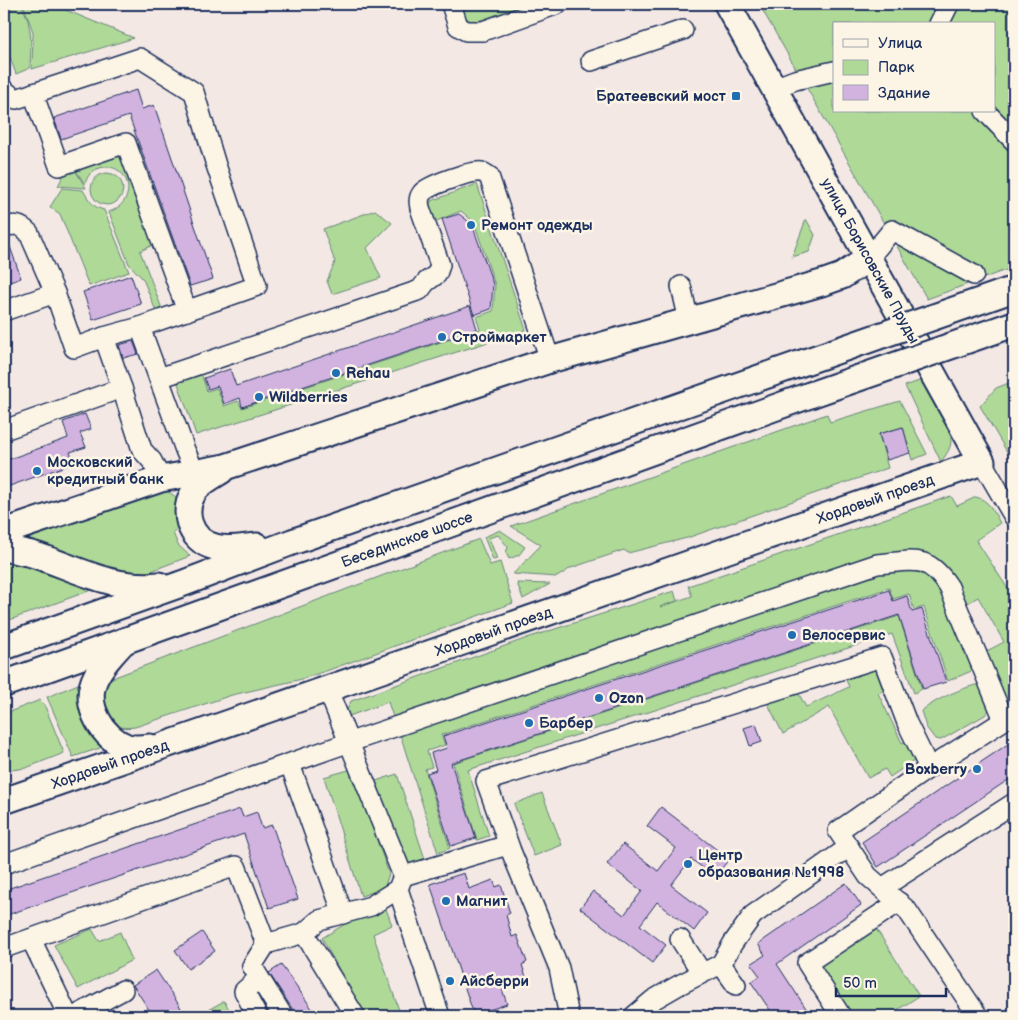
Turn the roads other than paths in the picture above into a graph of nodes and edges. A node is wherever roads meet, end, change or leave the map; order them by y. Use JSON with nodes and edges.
{"nodes":[{"id":1,"x":451,"y":4,"type":"edge"},
{"id":2,"x":558,"y":4,"type":"edge"},
{"id":3,"x":727,"y":4,"type":"edge"},
{"id":4,"x":949,"y":4,"type":"edge"},
{"id":5,"x":940,"y":22,"type":"edge"},
{"id":6,"x":683,"y":30,"type":"dead end"},
{"id":7,"x":591,"y":61,"type":"dead end"},
{"id":8,"x":833,"y":72,"type":"edge"},
{"id":9,"x":774,"y":88,"type":"junction"},
{"id":10,"x":4,"y":90,"type":"edge"},
{"id":11,"x":33,"y":93,"type":"junction"},
{"id":12,"x":985,"y":112,"type":"edge"},
{"id":13,"x":1014,"y":141,"type":"edge"},
{"id":14,"x":4,"y":227,"type":"edge"},
{"id":15,"x":869,"y":258,"type":"junction"},
{"id":16,"x":974,"y":275,"type":"dead end"},
{"id":17,"x":681,"y":286,"type":"dead end"},
{"id":18,"x":1014,"y":289,"type":"edge"},
{"id":19,"x":55,"y":293,"type":"junction"},
{"id":20,"x":187,"y":310,"type":"junction"},
{"id":21,"x":4,"y":311,"type":"edge"},
{"id":22,"x":689,"y":321,"type":"junction"},
{"id":23,"x":1014,"y":324,"type":"edge"},
{"id":24,"x":140,"y":327,"type":"junction"},
{"id":25,"x":104,"y":337,"type":"junction"},
{"id":26,"x":550,"y":360,"type":"junction"},
{"id":27,"x":159,"y":378,"type":"junction"},
{"id":28,"x":122,"y":388,"type":"junction"},
{"id":29,"x":4,"y":430,"type":"edge"},
{"id":30,"x":982,"y":462,"type":"junction"},
{"id":31,"x":226,"y":467,"type":"junction"},
{"id":32,"x":195,"y":473,"type":"junction"},
{"id":33,"x":161,"y":479,"type":"junction"},
{"id":34,"x":1014,"y":518,"type":"edge"},
{"id":35,"x":4,"y":532,"type":"edge"},
{"id":36,"x":292,"y":542,"type":"junction"},
{"id":37,"x":4,"y":548,"type":"edge"},
{"id":38,"x":184,"y":583,"type":"junction"},
{"id":39,"x":124,"y":641,"type":"junction"},
{"id":40,"x":4,"y":647,"type":"edge"},
{"id":41,"x":4,"y":684,"type":"edge"},
{"id":42,"x":327,"y":688,"type":"junction"},
{"id":43,"x":1009,"y":717,"type":"edge"},
{"id":44,"x":350,"y":742,"type":"junction"},
{"id":45,"x":162,"y":745,"type":"junction"},
{"id":46,"x":290,"y":764,"type":"junction"},
{"id":47,"x":929,"y":768,"type":"junction"},
{"id":48,"x":4,"y":801,"type":"edge"},
{"id":49,"x":1014,"y":803,"type":"edge"},
{"id":50,"x":508,"y":845,"type":"junction"},
{"id":51,"x":849,"y":847,"type":"junction"},
{"id":52,"x":4,"y":864,"type":"edge"},
{"id":53,"x":400,"y":883,"type":"junction"},
{"id":54,"x":882,"y":888,"type":"junction"},
{"id":55,"x":899,"y":902,"type":"junction"},
{"id":56,"x":343,"y":914,"type":"junction"},
{"id":57,"x":304,"y":933,"type":"junction"},
{"id":58,"x":31,"y":939,"type":"junction"},
{"id":59,"x":680,"y":939,"type":"dead end"},
{"id":60,"x":266,"y":944,"type":"junction"},
{"id":61,"x":4,"y":948,"type":"edge"},
{"id":62,"x":721,"y":964,"type":"junction"},
{"id":63,"x":702,"y":973,"type":"junction"},
{"id":64,"x":260,"y":978,"type":"junction"},
{"id":65,"x":736,"y":985,"type":"dead end"},
{"id":66,"x":123,"y":990,"type":"dead end"},
{"id":67,"x":68,"y":1016,"type":"edge"},
{"id":68,"x":75,"y":1016,"type":"edge"},
{"id":69,"x":257,"y":1016,"type":"edge"},
{"id":70,"x":283,"y":1016,"type":"edge"},
{"id":71,"x":355,"y":1016,"type":"edge"},
{"id":72,"x":440,"y":1016,"type":"edge"},
{"id":73,"x":569,"y":1016,"type":"edge"},
{"id":74,"x":634,"y":1016,"type":"edge"},
{"id":75,"x":841,"y":1016,"type":"edge"},
{"id":76,"x":978,"y":1016,"type":"edge"}],
"edges":[{"from":1,"to":2,"type":"street"},
{"from":3,"to":9,"type":"main road","name":"улица Борисовские Пруды"},
{"from":4,"to":5,"type":"street"},
{"from":6,"to":7,"type":"street"},
{"from":8,"to":9,"type":"street"},
{"from":9,"to":15,"type":"main road","name":"улица Борисовские Пруды"},
{"from":10,"to":11,"type":"street"},
{"from":11,"to":20,"type":"street"},
{"from":11,"to":20,"type":"street"},
{"from":12,"to":13,"type":"street"},
{"from":14,"to":19,"type":"street"},
{"from":15,"to":16,"type":"street"},
{"from":15,"to":22,"type":"main road"},
{"from":15,"to":30,"type":"main road","name":"улица Борисовские Пруды"},
{"from":17,"to":22,"type":"street"},
{"from":18,"to":36,"type":"main road","bridge":true},
{"from":19,"to":21,"type":"street"},
{"from":19,"to":25,"type":"street"},
{"from":20,"to":24,"type":"street"},
{"from":22,"to":26,"type":"main road"},
{"from":23,"to":39,"type":"main road","name":"Бесединское шоссе","bridge":true},
{"from":24,"to":25,"type":"street"},
{"from":24,"to":27,"type":"street"},
{"from":25,"to":28,"type":"street"},
{"from":26,"to":27,"type":"street"},
{"from":26,"to":31,"type":"main road"},
{"from":27,"to":32,"type":"street"},
{"from":28,"to":29,"type":"street"},
{"from":28,"to":33,"type":"street"},
{"from":30,"to":34,"type":"street","name":"улица Борисовские Пруды"},
{"from":30,"to":42,"type":"main road","name":"Хордовый проезд"},
{"from":31,"to":32,"type":"main road"},
{"from":31,"to":36,"type":"main road"},
{"from":32,"to":33,"type":"main road"},
{"from":33,"to":35,"type":"main road"},
{"from":36,"to":38,"type":"main road"},
{"from":37,"to":38,"type":"main road"},
{"from":38,"to":40,"type":"main road"},
{"from":39,"to":41,"type":"main road","name":"Бесединское шоссе"},
{"from":39,"to":45,"type":"main road"},
{"from":42,"to":44,"type":"street"},
{"from":42,"to":45,"type":"main road","name":"Хордовый проезд"},
{"from":43,"to":44,"type":"street"},
{"from":43,"to":47,"type":"street"},
{"from":44,"to":46,"type":"street"},
{"from":44,"to":53,"type":"street"},
{"from":45,"to":48,"type":"main road","name":"Хордовый проезд"},
{"from":46,"to":52,"type":"street"},
{"from":46,"to":56,"type":"street"},
{"from":47,"to":50,"type":"street"},
{"from":47,"to":51,"type":"street"},
{"from":49,"to":54,"type":"street"},
{"from":50,"to":53,"type":"street"},
{"from":50,"to":73,"type":"street"},
{"from":51,"to":54,"type":"street"},
{"from":51,"to":62,"type":"street"},
{"from":53,"to":56,"type":"street"},
{"from":53,"to":72,"type":"street"},
{"from":54,"to":55,"type":"street"},
{"from":55,"to":75,"type":"street"},
{"from":55,"to":76,"type":"street"},
{"from":56,"to":57,"type":"street"},
{"from":57,"to":60,"type":"street"},
{"from":57,"to":71,"type":"street"},
{"from":58,"to":60,"type":"street"},
{"from":58,"to":61,"type":"street"},
{"from":58,"to":67,"type":"street"},
{"from":59,"to":63,"type":"street"},
{"from":60,"to":64,"type":"street"},
{"from":62,"to":63,"type":"street"},
{"from":62,"to":65,"type":"street"},
{"from":63,"to":74,"type":"street"},
{"from":64,"to":69,"type":"street"},
{"from":64,"to":70,"type":"street"},
{"from":66,"to":68,"type":"street"}]}
